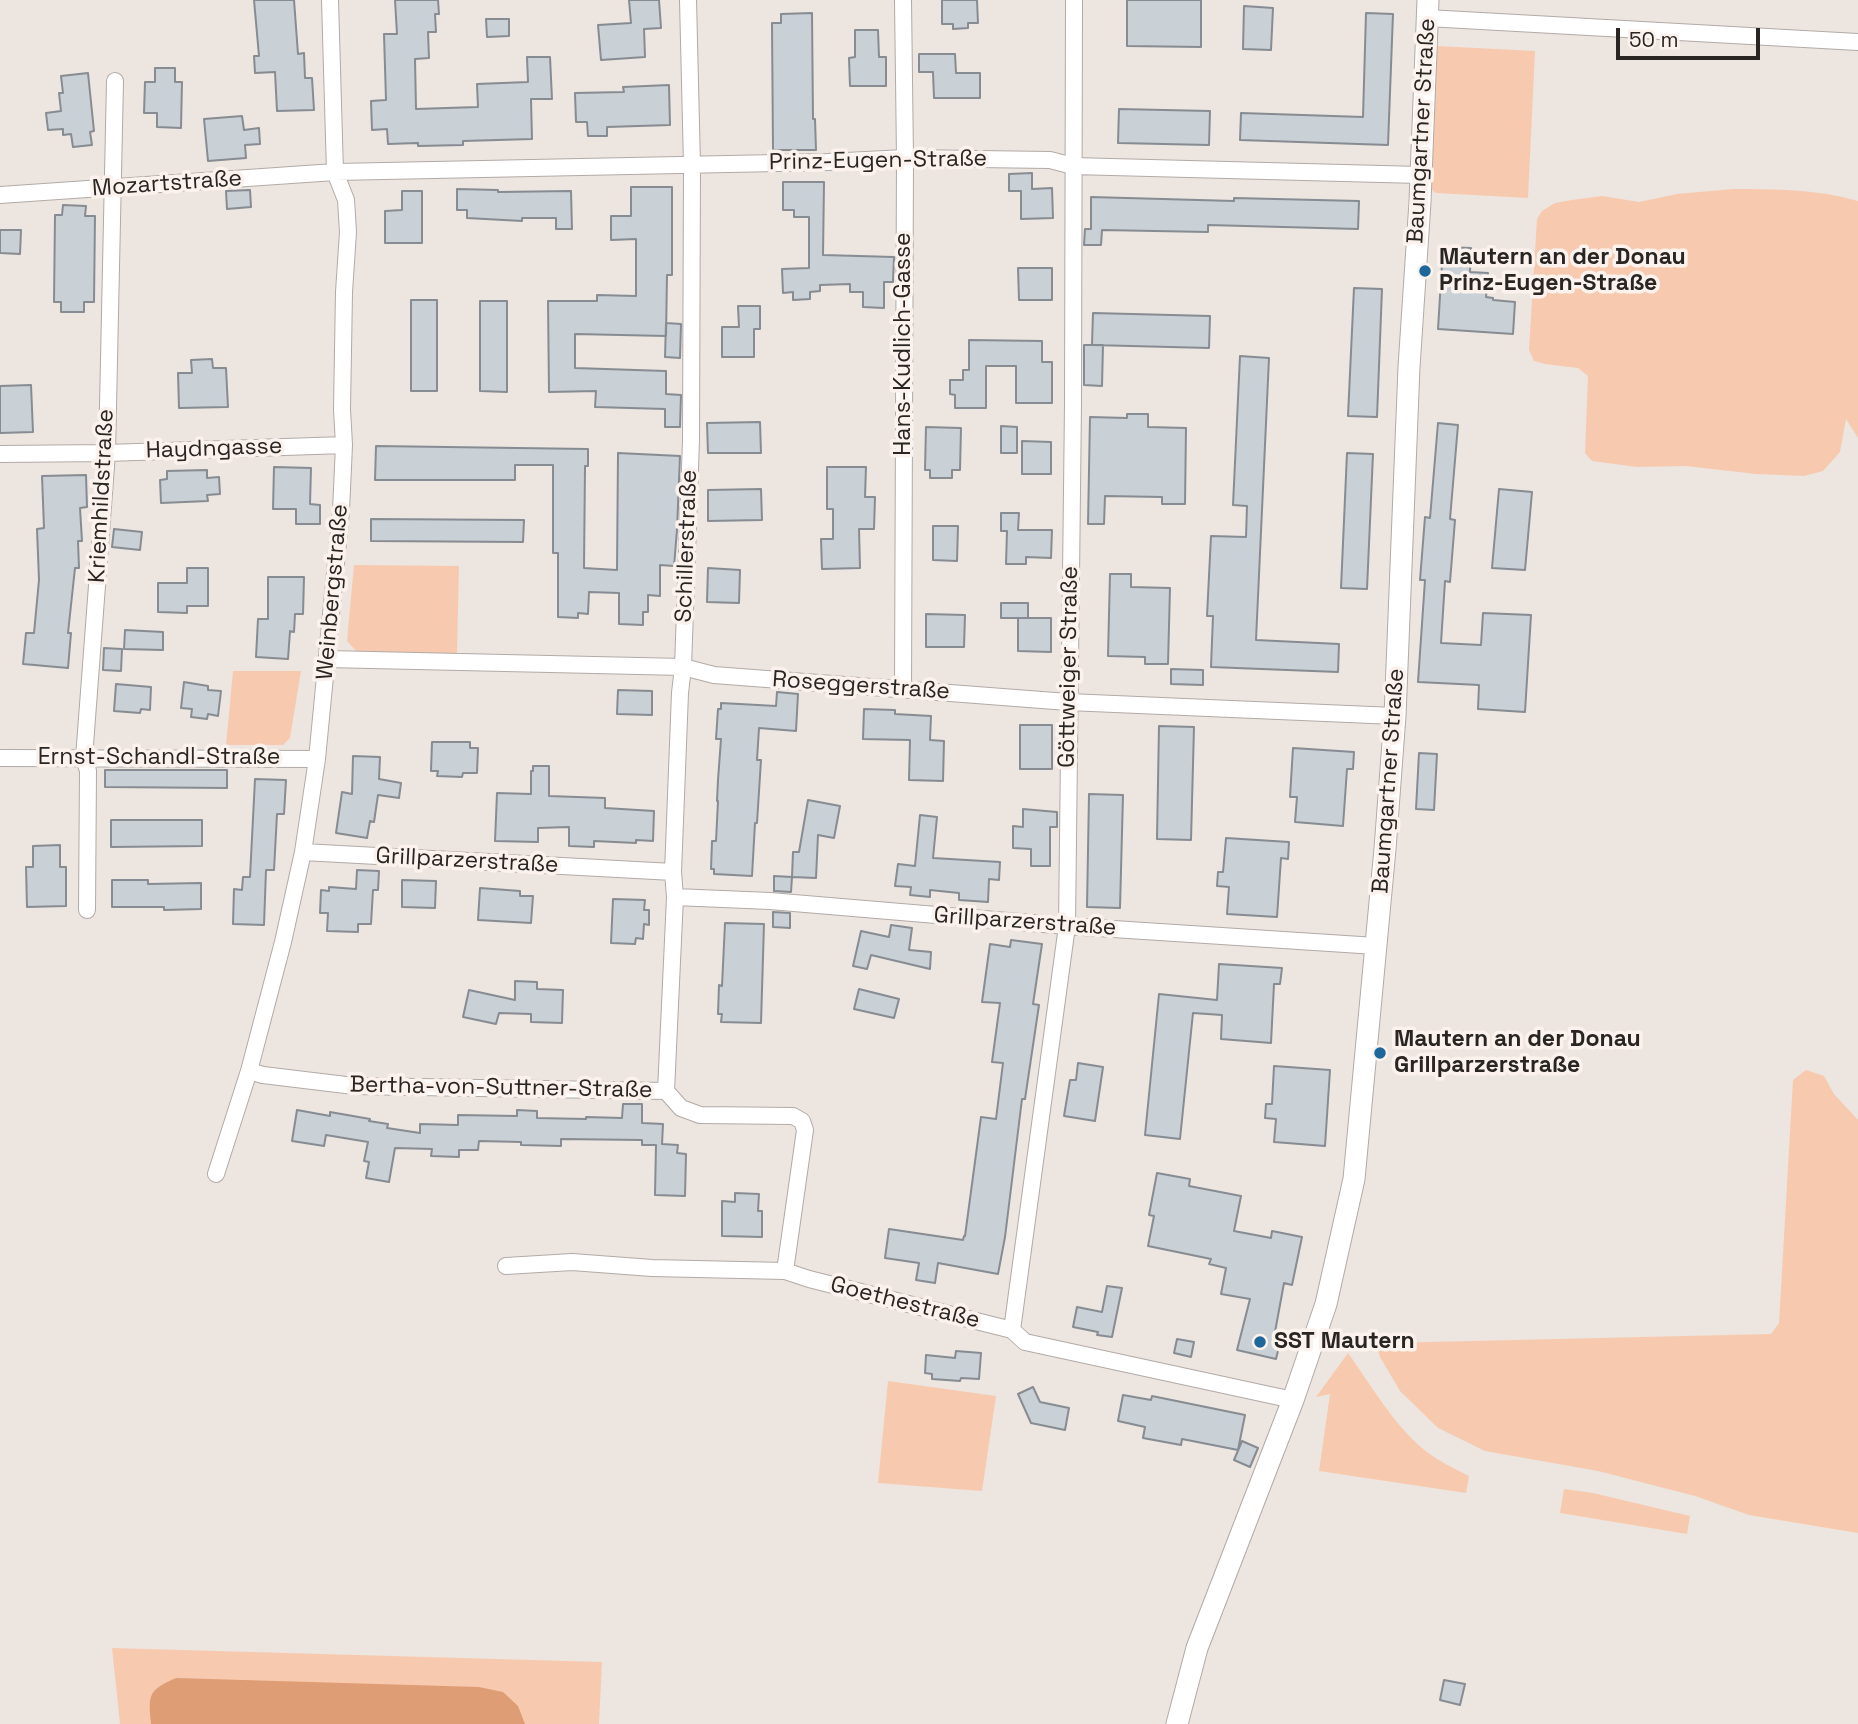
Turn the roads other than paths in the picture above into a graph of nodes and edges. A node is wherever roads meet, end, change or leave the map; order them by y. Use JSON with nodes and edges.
{"nodes":[{"id":1,"x":330,"y":0,"type":"edge"},
{"id":2,"x":688,"y":0,"type":"edge"},
{"id":3,"x":903,"y":0,"type":"edge"},
{"id":4,"x":1074,"y":0,"type":"edge"},
{"id":5,"x":1428,"y":9,"type":"edge"},
{"id":6,"x":1858,"y":42,"type":"edge"},
{"id":7,"x":115,"y":81,"type":"dead end"},
{"id":8,"x":905,"y":158,"type":"junction"},
{"id":9,"x":692,"y":165,"type":"junction"},
{"id":10,"x":1073,"y":166,"type":"junction"},
{"id":11,"x":335,"y":172,"type":"junction"},
{"id":12,"x":1420,"y":175,"type":"junction"},
{"id":13,"x":112,"y":188,"type":"junction"},
{"id":14,"x":0,"y":195,"type":"edge"},
{"id":15,"x":344,"y":445,"type":"junction"},
{"id":16,"x":107,"y":453,"type":"junction"},
{"id":17,"x":0,"y":454,"type":"edge"},
{"id":18,"x":327,"y":659,"type":"junction"},
{"id":19,"x":683,"y":667,"type":"junction"},
{"id":20,"x":903,"y":688,"type":"junction"},
{"id":21,"x":1068,"y":702,"type":"junction"},
{"id":22,"x":1395,"y":716,"type":"junction"},
{"id":23,"x":0,"y":758,"type":"edge"},
{"id":24,"x":84,"y":758,"type":"junction"},
{"id":25,"x":317,"y":759,"type":"junction"},
{"id":26,"x":303,"y":852,"type":"junction"},
{"id":27,"x":673,"y":872,"type":"junction"},
{"id":28,"x":675,"y":898,"type":"junction"},
{"id":29,"x":87,"y":910,"type":"dead end"},
{"id":30,"x":1067,"y":926,"type":"junction"},
{"id":31,"x":1376,"y":946,"type":"junction"},
{"id":32,"x":249,"y":1071,"type":"junction"},
{"id":33,"x":666,"y":1091,"type":"junction"},
{"id":34,"x":216,"y":1174,"type":"dead end"},
{"id":35,"x":506,"y":1266,"type":"dead end"},
{"id":36,"x":785,"y":1271,"type":"junction"},
{"id":37,"x":1012,"y":1329,"type":"junction"},
{"id":38,"x":1293,"y":1400,"type":"junction"},
{"id":39,"x":1177,"y":1724,"type":"edge"}],
"edges":[{"from":1,"to":11,"type":"street","name":"Weinbergstraße"},
{"from":2,"to":9,"type":"street","name":"Schillerstraße"},
{"from":3,"to":8,"type":"street","name":"Hans-Kudlich-Gasse"},
{"from":4,"to":10,"type":"street","name":"Göttweiger Straße"},
{"from":5,"to":6,"type":"street"},
{"from":5,"to":12,"type":"street","name":"Baumgartner Straße"},
{"from":7,"to":13,"type":"street","name":"Kriemhildstraße"},
{"from":8,"to":9,"type":"street","name":"Prinz-Eugen-Straße"},
{"from":8,"to":10,"type":"street","name":"Prinz-Eugen-Straße"},
{"from":8,"to":20,"type":"street","name":"Hans-Kudlich-Gasse"},
{"from":9,"to":11,"type":"street","name":"Prinz-Eugen-Straße"},
{"from":9,"to":19,"type":"street","name":"Schillerstraße"},
{"from":10,"to":12,"type":"street","name":"Prinz-Eugen-Straße"},
{"from":10,"to":21,"type":"street","name":"Göttweiger Straße"},
{"from":11,"to":13,"type":"street","name":"Mozartstraße"},
{"from":11,"to":15,"type":"street","name":"Weinbergstraße"},
{"from":12,"to":22,"type":"street","name":"Baumgartner Straße"},
{"from":13,"to":14,"type":"street","name":"Mozartstraße"},
{"from":13,"to":16,"type":"street","name":"Kriemhildstraße"},
{"from":15,"to":16,"type":"street","name":"Haydngasse"},
{"from":15,"to":18,"type":"street","name":"Weinbergstraße"},
{"from":16,"to":17,"type":"street","name":"Haydngasse"},
{"from":16,"to":24,"type":"street","name":"Kriemhildstraße"},
{"from":18,"to":19,"type":"street","name":"Roseggerstraße"},
{"from":18,"to":25,"type":"street","name":"Weinbergstraße"},
{"from":19,"to":20,"type":"street","name":"Roseggerstraße"},
{"from":19,"to":27,"type":"street","name":"Schillerstraße"},
{"from":20,"to":21,"type":"street","name":"Roseggerstraße"},
{"from":21,"to":22,"type":"street","name":"Roseggerstraße"},
{"from":21,"to":30,"type":"street","name":"Göttweiger Straße"},
{"from":22,"to":31,"type":"street","name":"Baumgartner Straße"},
{"from":23,"to":24,"type":"street","name":"Ernst-Schandl-Straße"},
{"from":24,"to":25,"type":"street","name":"Ernst-Schandl-Straße"},
{"from":24,"to":29,"type":"street","name":"Kriemhildstraße"},
{"from":25,"to":26,"type":"street","name":"Weinbergstraße"},
{"from":26,"to":27,"type":"street","name":"Grillparzerstraße"},
{"from":26,"to":32,"type":"street","name":"Weinbergstraße"},
{"from":27,"to":28,"type":"street","name":"Schillerstraße"},
{"from":28,"to":30,"type":"street","name":"Grillparzerstraße"},
{"from":28,"to":33,"type":"street","name":"Schillerstraße"},
{"from":30,"to":31,"type":"street","name":"Grillparzerstraße"},
{"from":30,"to":37,"type":"street","name":"Göttweiger Straße"},
{"from":31,"to":38,"type":"street","name":"Baumgartner Straße"},
{"from":32,"to":33,"type":"street","name":"Bertha-von-Suttner-Straße"},
{"from":32,"to":34,"type":"street","name":"Weinbergstraße"},
{"from":33,"to":36,"type":"street","name":"Bertha-von-Suttner-Straße"},
{"from":35,"to":36,"type":"street","name":"Goethestraße"},
{"from":36,"to":37,"type":"street","name":"Goethestraße"},
{"from":37,"to":38,"type":"street","name":"Goethestraße"},
{"from":38,"to":39,"type":"street","name":"Baumgartner Straße"}]}
